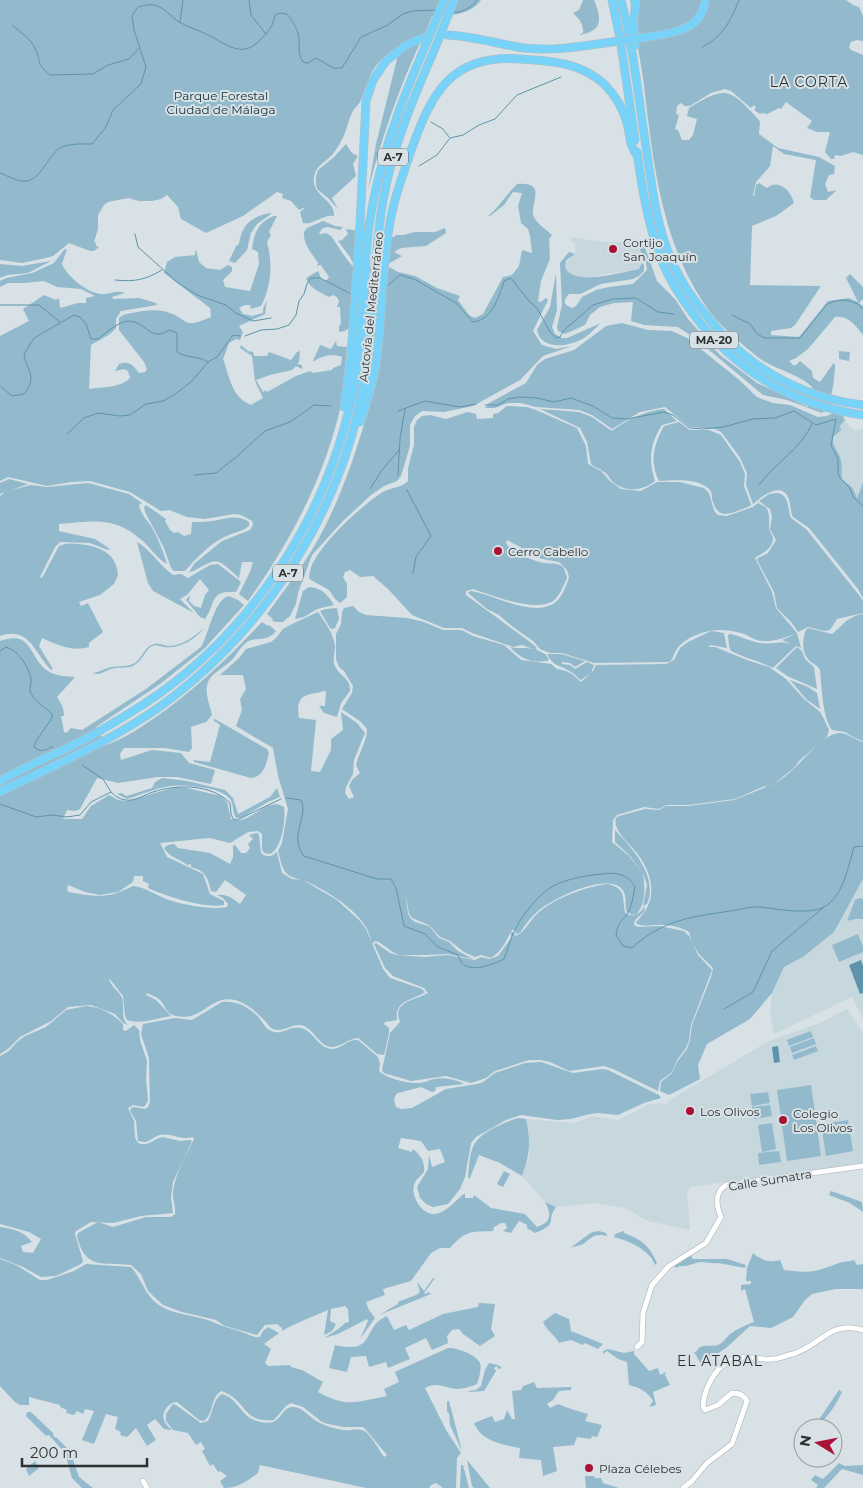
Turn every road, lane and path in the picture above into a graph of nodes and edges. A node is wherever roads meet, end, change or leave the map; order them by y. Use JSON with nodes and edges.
{"nodes":[{"id":1,"x":444,"y":0,"type":"edge"},
{"id":2,"x":454,"y":0,"type":"edge"},
{"id":3,"x":612,"y":0,"type":"edge"},
{"id":4,"x":622,"y":0,"type":"edge"},
{"id":5,"x":636,"y":0,"type":"edge"},
{"id":6,"x":705,"y":0,"type":"edge"},
{"id":7,"x":447,"y":35,"type":"dead end"},
{"id":8,"x":422,"y":38,"type":"dead end"},
{"id":9,"x":635,"y":76,"type":"junction"},
{"id":10,"x":637,"y":154,"type":"junction"},
{"id":11,"x":356,"y":337,"type":"junction"},
{"id":12,"x":863,"y":405,"type":"edge"},
{"id":13,"x":863,"y":415,"type":"edge"},
{"id":14,"x":342,"y":466,"type":"junction"},
{"id":15,"x":0,"y":781,"type":"edge"},
{"id":16,"x":0,"y":792,"type":"edge"},
{"id":17,"x":863,"y":1166,"type":"edge"},
{"id":18,"x":863,"y":1330,"type":"edge"},
{"id":19,"x":637,"y":1347,"type":"dead end"},
{"id":20,"x":143,"y":1480,"type":"dead end"},
{"id":21,"x":692,"y":1481,"type":"junction"},
{"id":22,"x":148,"y":1488,"type":"edge"},
{"id":23,"x":684,"y":1488,"type":"edge"},
{"id":24,"x":691,"y":1488,"type":"edge"}],
"edges":[{"from":1,"to":11,"type":"highway","name":"Autovía del Mediterráneo","number":"A-7","bridge":true},
{"from":2,"to":14,"type":"highway","name":"Autovía del Mediterráneo","number":"A-7","bridge":true},
{"from":3,"to":10,"type":"highway","number":"MA-20"},
{"from":4,"to":9,"type":"highway","number":"MA-20"},
{"from":5,"to":9,"type":"highway"},
{"from":6,"to":7,"type":"highway","bridge":true},
{"from":8,"to":11,"type":"highway"},
{"from":9,"to":12,"type":"highway","number":"MA-20"},
{"from":10,"to":13,"type":"highway","number":"MA-20"},
{"from":10,"to":14,"type":"highway"},
{"from":11,"to":15,"type":"highway","name":"Autovía del Mediterráneo","number":"A-7"},
{"from":14,"to":16,"type":"highway","name":"Autovía del Mediterráneo","number":"A-7"},
{"from":17,"to":19,"type":"street","name":"Calle Sumatra"},
{"from":18,"to":21,"type":"street"},
{"from":20,"to":22,"type":"street"},
{"from":21,"to":23,"type":"street"},
{"from":21,"to":24,"type":"street"}]}
